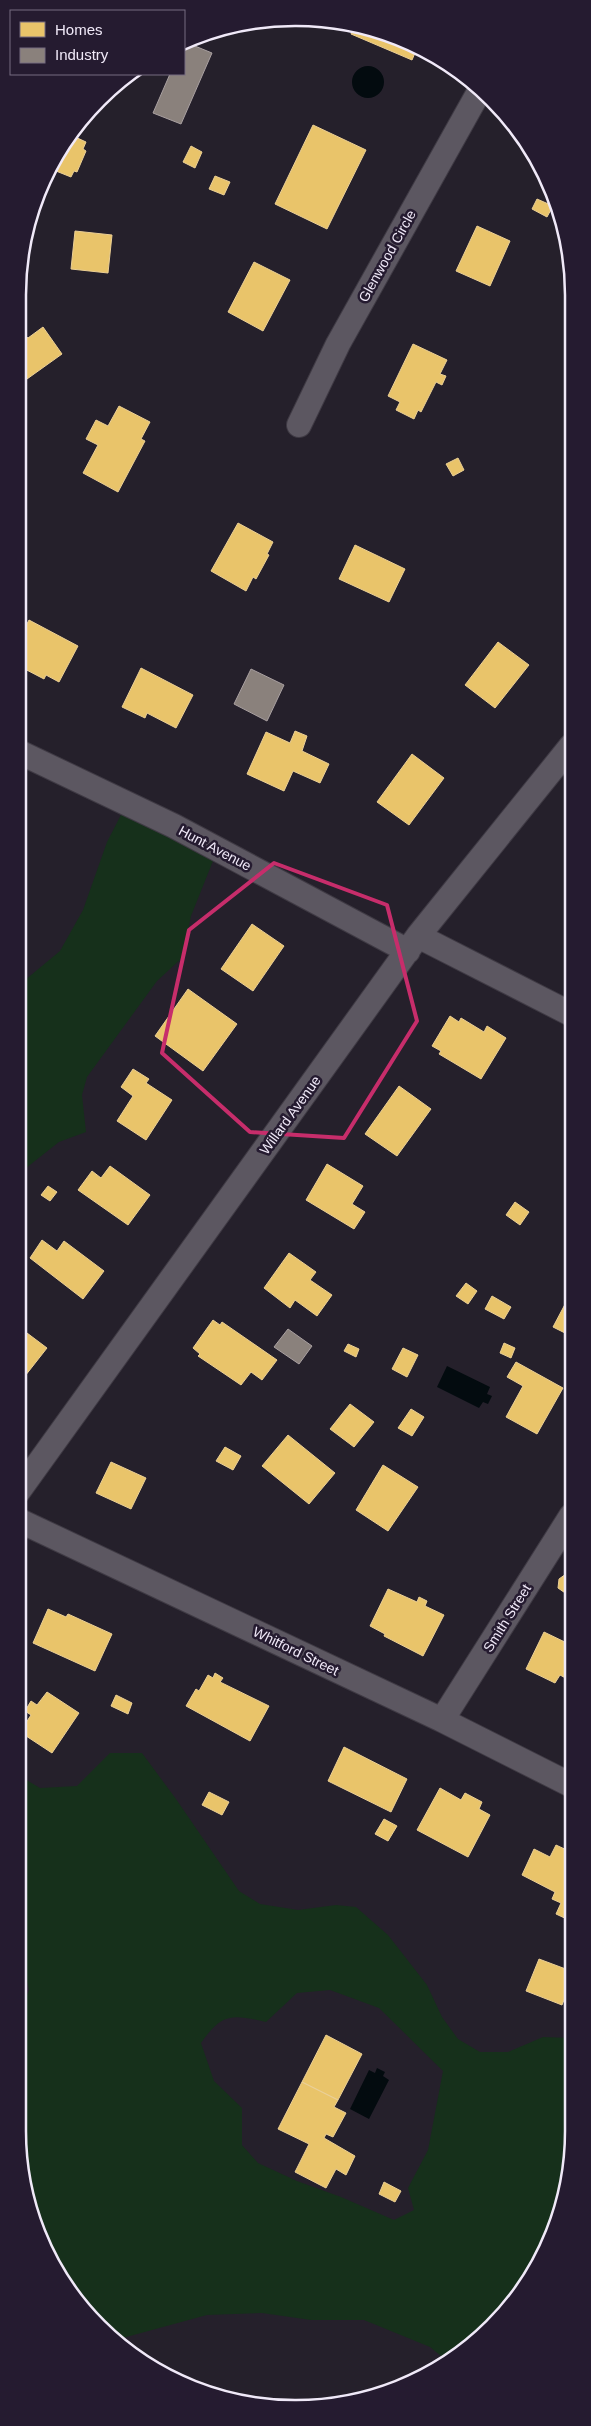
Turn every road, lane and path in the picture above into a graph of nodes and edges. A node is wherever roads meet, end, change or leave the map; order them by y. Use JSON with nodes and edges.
{"nodes":[{"id":1,"x":477,"y":96,"type":"edge"},
{"id":2,"x":299,"y":425,"type":"dead end"},
{"id":3,"x":565,"y":754,"type":"edge"},
{"id":4,"x":26,"y":755,"type":"edge"},
{"id":5,"x":413,"y":944,"type":"junction"},
{"id":6,"x":565,"y":1011,"type":"edge"},
{"id":7,"x":26,"y":1481,"type":"edge"},
{"id":8,"x":26,"y":1524,"type":"edge"},
{"id":9,"x":565,"y":1525,"type":"edge"},
{"id":10,"x":442,"y":1720,"type":"junction"},
{"id":11,"x":565,"y":1782,"type":"edge"}],
"edges":[{"from":1,"to":2,"type":"street","name":"Glenwood Circle"},
{"from":3,"to":5,"type":"street","name":"Willard Avenue"},
{"from":4,"to":5,"type":"street","name":"Hunt Avenue"},
{"from":5,"to":6,"type":"street","name":"Hunt Avenue"},
{"from":5,"to":7,"type":"street","name":"Willard Avenue"},
{"from":8,"to":10,"type":"street","name":"Whitford Street"},
{"from":9,"to":10,"type":"street","name":"Smith Street"},
{"from":10,"to":11,"type":"street","name":"Whitford Street"}]}
